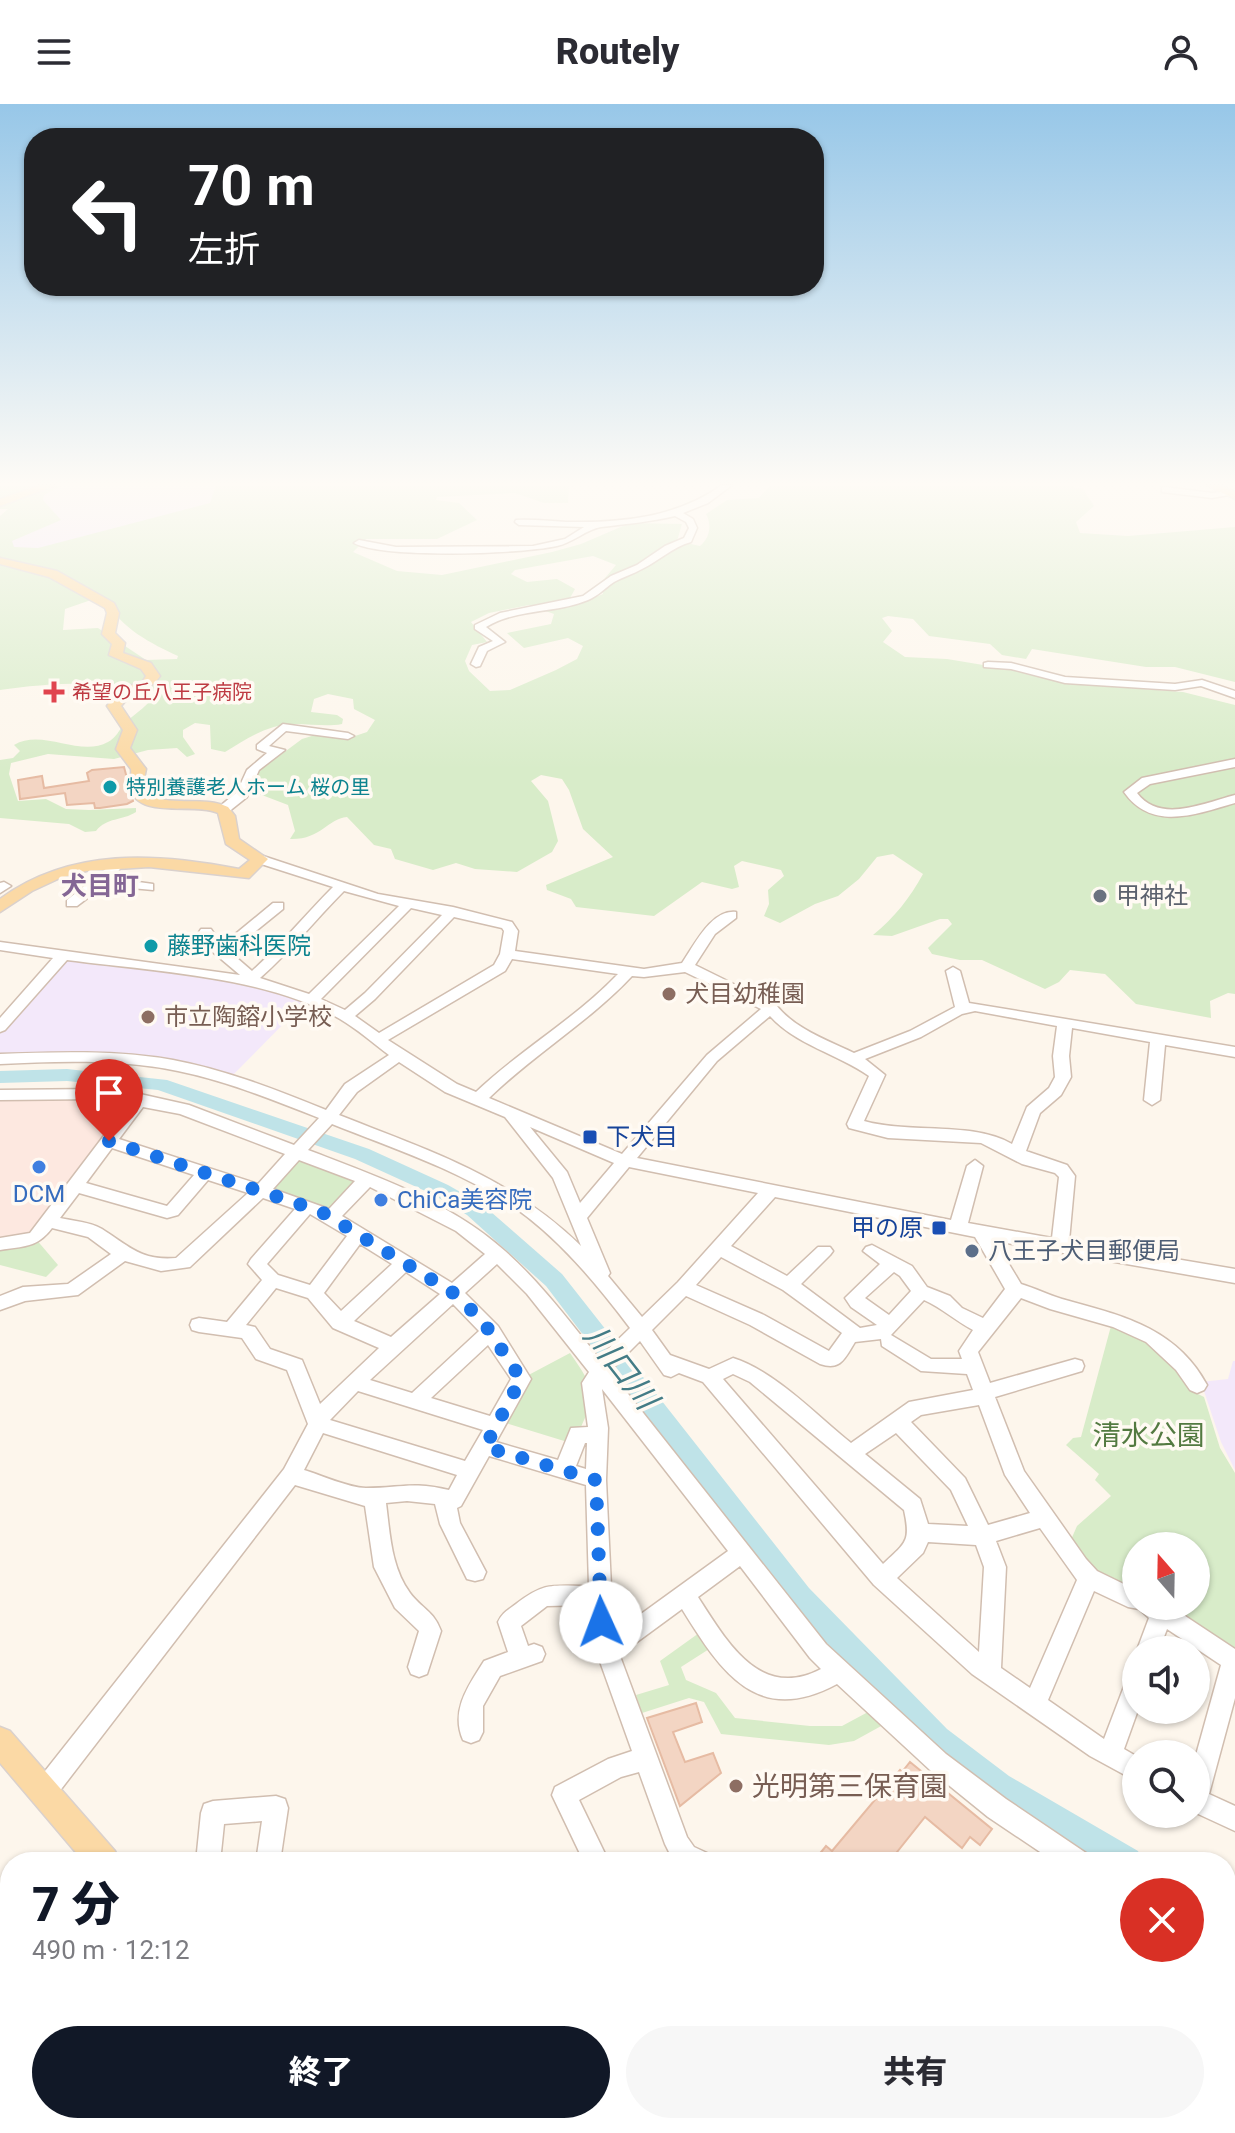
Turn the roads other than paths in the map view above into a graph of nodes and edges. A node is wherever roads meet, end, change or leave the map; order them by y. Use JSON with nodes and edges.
{"nodes":[{"id":1,"x":63,"y":580,"type":"edge"},
{"id":2,"x":612,"y":580,"type":"edge"},
{"id":3,"x":476,"y":664,"type":"dead end"},
{"id":4,"x":988,"y":665,"type":"dead end"},
{"id":5,"x":1235,"y":695,"type":"edge"},
{"id":6,"x":348,"y":736,"type":"dead end"},
{"id":7,"x":1235,"y":763,"type":"edge"},
{"id":8,"x":1235,"y":799,"type":"edge"},
{"id":9,"x":223,"y":810,"type":"junction"},
{"id":10,"x":260,"y":859,"type":"junction"},
{"id":11,"x":114,"y":869,"type":"junction"},
{"id":12,"x":342,"y":886,"type":"junction"},
{"id":13,"x":6,"y":887,"type":"edge"},
{"id":14,"x":148,"y":887,"type":"dead end"},
{"id":15,"x":72,"y":903,"type":"dead end"},
{"id":16,"x":409,"y":903,"type":"junction"},
{"id":17,"x":0,"y":907,"type":"edge"},
{"id":18,"x":272,"y":908,"type":"dead end"},
{"id":19,"x":453,"y":911,"type":"junction"},
{"id":20,"x":731,"y":915,"type":"dead end"},
{"id":21,"x":206,"y":932,"type":"dead end"},
{"id":22,"x":0,"y":946,"type":"edge"},
{"id":23,"x":221,"y":953,"type":"junction"},
{"id":24,"x":63,"y":955,"type":"junction"},
{"id":25,"x":503,"y":961,"type":"junction"},
{"id":26,"x":687,"y":967,"type":"junction"},
{"id":27,"x":628,"y":971,"type":"junction"},
{"id":28,"x":953,"y":971,"type":"dead end"},
{"id":29,"x":250,"y":980,"type":"junction"},
{"id":30,"x":312,"y":1000,"type":"junction"},
{"id":31,"x":771,"y":1008,"type":"junction"},
{"id":32,"x":963,"y":1009,"type":"junction"},
{"id":33,"x":346,"y":1016,"type":"junction"},
{"id":34,"x":1065,"y":1025,"type":"junction"},
{"id":35,"x":0,"y":1027,"type":"edge"},
{"id":36,"x":1158,"y":1039,"type":"junction"},
{"id":37,"x":378,"y":1040,"type":"junction"},
{"id":38,"x":1235,"y":1052,"type":"edge"},
{"id":39,"x":399,"y":1055,"type":"junction"},
{"id":40,"x":0,"y":1059,"type":"edge"},
{"id":41,"x":855,"y":1059,"type":"junction"},
{"id":42,"x":0,"y":1095,"type":"edge"},
{"id":43,"x":140,"y":1099,"type":"junction"},
{"id":44,"x":477,"y":1100,"type":"junction"},
{"id":45,"x":1152,"y":1100,"type":"dead end"},
{"id":46,"x":512,"y":1115,"type":"junction"},
{"id":47,"x":328,"y":1119,"type":"junction"},
{"id":48,"x":109,"y":1141,"type":"junction"},
{"id":49,"x":300,"y":1148,"type":"junction"},
{"id":50,"x":1017,"y":1153,"type":"junction"},
{"id":51,"x":625,"y":1161,"type":"junction"},
{"id":52,"x":975,"y":1166,"type":"dead end"},
{"id":53,"x":206,"y":1172,"type":"junction"},
{"id":54,"x":367,"y":1179,"type":"junction"},
{"id":55,"x":76,"y":1186,"type":"junction"},
{"id":56,"x":262,"y":1190,"type":"junction"},
{"id":57,"x":770,"y":1191,"type":"junction"},
{"id":58,"x":307,"y":1206,"type":"junction"},
{"id":59,"x":331,"y":1217,"type":"junction"},
{"id":60,"x":578,"y":1217,"type":"junction"},
{"id":61,"x":48,"y":1221,"type":"junction"},
{"id":62,"x":958,"y":1227,"type":"junction"},
{"id":63,"x":981,"y":1232,"type":"junction"},
{"id":64,"x":358,"y":1233,"type":"junction"},
{"id":65,"x":0,"y":1244,"type":"edge"},
{"id":66,"x":1060,"y":1246,"type":"junction"},
{"id":67,"x":719,"y":1248,"type":"junction"},
{"id":68,"x":824,"y":1251,"type":"dead end"},
{"id":69,"x":872,"y":1251,"type":"dead end"},
{"id":70,"x":123,"y":1254,"type":"junction"},
{"id":71,"x":497,"y":1254,"type":"junction"},
{"id":72,"x":405,"y":1262,"type":"junction"},
{"id":73,"x":892,"y":1263,"type":"junction"},
{"id":74,"x":1235,"y":1276,"type":"edge"},
{"id":75,"x":272,"y":1280,"type":"junction"},
{"id":76,"x":606,"y":1285,"type":"junction"},
{"id":77,"x":789,"y":1285,"type":"junction"},
{"id":78,"x":684,"y":1287,"type":"junction"},
{"id":79,"x":1015,"y":1290,"type":"junction"},
{"id":80,"x":452,"y":1292,"type":"junction"},
{"id":81,"x":921,"y":1292,"type":"junction"},
{"id":82,"x":314,"y":1293,"type":"junction"},
{"id":83,"x":0,"y":1303,"type":"edge"},
{"id":84,"x":340,"y":1323,"type":"junction"},
{"id":85,"x":199,"y":1325,"type":"dead end"},
{"id":86,"x":233,"y":1328,"type":"junction"},
{"id":87,"x":985,"y":1328,"type":"junction"},
{"id":88,"x":491,"y":1331,"type":"junction"},
{"id":89,"x":639,"y":1331,"type":"junction"},
{"id":90,"x":890,"y":1333,"type":"junction"},
{"id":91,"x":850,"y":1336,"type":"junction"},
{"id":92,"x":393,"y":1346,"type":"junction"},
{"id":93,"x":1075,"y":1366,"type":"dead end"},
{"id":94,"x":975,"y":1367,"type":"junction"},
{"id":95,"x":602,"y":1368,"type":"junction"},
{"id":96,"x":710,"y":1377,"type":"junction"},
{"id":97,"x":356,"y":1383,"type":"junction"},
{"id":98,"x":1197,"y":1385,"type":"dead end"},
{"id":99,"x":985,"y":1394,"type":"junction"},
{"id":100,"x":416,"y":1401,"type":"junction"},
{"id":101,"x":897,"y":1421,"type":"junction"},
{"id":102,"x":318,"y":1424,"type":"junction"},
{"id":103,"x":496,"y":1426,"type":"junction"},
{"id":104,"x":598,"y":1436,"type":"junction"},
{"id":105,"x":485,"y":1447,"type":"junction"},
{"id":106,"x":850,"y":1454,"type":"junction"},
{"id":107,"x":471,"y":1471,"type":"junction"},
{"id":108,"x":564,"y":1471,"type":"junction"},
{"id":109,"x":291,"y":1475,"type":"junction"},
{"id":110,"x":596,"y":1480,"type":"junction"},
{"id":111,"x":374,"y":1495,"type":"junction"},
{"id":112,"x":444,"y":1497,"type":"junction"},
{"id":113,"x":1046,"y":1517,"type":"junction"},
{"id":114,"x":919,"y":1532,"type":"junction"},
{"id":115,"x":983,"y":1536,"type":"junction"},
{"id":116,"x":740,"y":1554,"type":"junction"},
{"id":117,"x":475,"y":1572,"type":"dead end"},
{"id":118,"x":882,"y":1578,"type":"junction"},
{"id":119,"x":1089,"y":1578,"type":"junction"},
{"id":120,"x":1122,"y":1593,"type":"edge"},
{"id":121,"x":600,"y":1595,"type":"junction"},
{"id":122,"x":685,"y":1595,"type":"junction"},
{"id":123,"x":1172,"y":1620,"type":"edge"},
{"id":124,"x":604,"y":1642,"type":"junction"},
{"id":125,"x":1234,"y":1661,"type":"edge"},
{"id":126,"x":419,"y":1667,"type":"dead end"},
{"id":127,"x":839,"y":1671,"type":"junction"},
{"id":128,"x":989,"y":1673,"type":"junction"},
{"id":129,"x":1034,"y":1705,"type":"junction"},
{"id":130,"x":1122,"y":1722,"type":"edge"},
{"id":131,"x":471,"y":1732,"type":"dead end"},
{"id":132,"x":0,"y":1741,"type":"edge"},
{"id":133,"x":1210,"y":1748,"type":"edge"},
{"id":134,"x":1110,"y":1755,"type":"junction"},
{"id":135,"x":646,"y":1758,"type":"junction"},
{"id":136,"x":1122,"y":1761,"type":"edge"},
{"id":137,"x":43,"y":1793,"type":"junction"},
{"id":138,"x":1210,"y":1806,"type":"edge"},
{"id":139,"x":1235,"y":1819,"type":"edge"},
{"id":140,"x":95,"y":1852,"type":"edge"},
{"id":141,"x":209,"y":1852,"type":"edge"},
{"id":142,"x":269,"y":1852,"type":"edge"},
{"id":143,"x":592,"y":1852,"type":"edge"},
{"id":144,"x":682,"y":1852,"type":"edge"},
{"id":145,"x":1063,"y":1852,"type":"edge"}],
"edges":[{"from":1,"to":9,"type":"main road"},
{"from":2,"to":3,"type":"street"},
{"from":4,"to":5,"type":"street"},
{"from":6,"to":9,"type":"street"},
{"from":7,"to":8,"type":"street"},
{"from":9,"to":10,"type":"main road"},
{"from":10,"to":11,"type":"main road"},
{"from":10,"to":12,"type":"street"},
{"from":11,"to":13,"type":"main road"},
{"from":11,"to":14,"type":"street"},
{"from":11,"to":15,"type":"street"},
{"from":12,"to":16,"type":"street"},
{"from":12,"to":29,"type":"street"},
{"from":13,"to":17,"type":"main road"},
{"from":16,"to":19,"type":"street"},
{"from":16,"to":30,"type":"street"},
{"from":18,"to":23,"type":"street"},
{"from":19,"to":25,"type":"street"},
{"from":19,"to":33,"type":"street"},
{"from":20,"to":26,"type":"street"},
{"from":21,"to":23,"type":"street"},
{"from":22,"to":24,"type":"street"},
{"from":23,"to":29,"type":"street"},
{"from":24,"to":29,"type":"street"},
{"from":24,"to":35,"type":"street"},
{"from":25,"to":27,"type":"street"},
{"from":25,"to":37,"type":"street"},
{"from":26,"to":27,"type":"street"},
{"from":26,"to":31,"type":"street"},
{"from":27,"to":44,"type":"street"},
{"from":28,"to":32,"type":"street"},
{"from":29,"to":30,"type":"street"},
{"from":30,"to":33,"type":"street"},
{"from":31,"to":41,"type":"street"},
{"from":31,"to":51,"type":"street"},
{"from":32,"to":34,"type":"street"},
{"from":32,"to":41,"type":"street"},
{"from":33,"to":37,"type":"street"},
{"from":34,"to":36,"type":"street"},
{"from":34,"to":50,"type":"street"},
{"from":36,"to":38,"type":"street"},
{"from":36,"to":45,"type":"street"},
{"from":37,"to":39,"type":"street"},
{"from":39,"to":44,"type":"street"},
{"from":39,"to":47,"type":"street"},
{"from":40,"to":47,"type":"street"},
{"from":41,"to":50,"type":"street"},
{"from":42,"to":43,"type":"street"},
{"from":43,"to":48,"type":"street"},
{"from":43,"to":49,"type":"street"},
{"from":44,"to":46,"type":"street"},
{"from":46,"to":51,"type":"street"},
{"from":46,"to":60,"type":"street"},
{"from":47,"to":49,"type":"street"},
{"from":47,"to":76,"type":"street"},
{"from":48,"to":53,"type":"street"},
{"from":48,"to":55,"type":"street"},
{"from":49,"to":54,"type":"street"},
{"from":49,"to":56,"type":"street"},
{"from":50,"to":66,"type":"street"},
{"from":51,"to":57,"type":"street"},
{"from":51,"to":60,"type":"street"},
{"from":52,"to":62,"type":"street"},
{"from":53,"to":55,"type":"street"},
{"from":53,"to":56,"type":"street"},
{"from":54,"to":59,"type":"street"},
{"from":54,"to":71,"type":"street"},
{"from":55,"to":61,"type":"street"},
{"from":56,"to":58,"type":"street"},
{"from":56,"to":70,"type":"street"},
{"from":57,"to":62,"type":"street"},
{"from":57,"to":67,"type":"street"},
{"from":58,"to":59,"type":"street"},
{"from":58,"to":75,"type":"street"},
{"from":59,"to":64,"type":"street"},
{"from":60,"to":76,"type":"street"},
{"from":61,"to":65,"type":"street"},
{"from":61,"to":70,"type":"street"},
{"from":62,"to":63,"type":"street"},
{"from":63,"to":66,"type":"street"},
{"from":63,"to":79,"type":"street"},
{"from":64,"to":72,"type":"street"},
{"from":64,"to":82,"type":"street"},
{"from":66,"to":74,"type":"street"},
{"from":67,"to":77,"type":"street"},
{"from":67,"to":78,"type":"street"},
{"from":68,"to":77,"type":"street"},
{"from":69,"to":73,"type":"street"},
{"from":70,"to":83,"type":"street"},
{"from":71,"to":80,"type":"street"},
{"from":71,"to":95,"type":"street"},
{"from":72,"to":80,"type":"street"},
{"from":72,"to":84,"type":"street"},
{"from":73,"to":81,"type":"street"},
{"from":73,"to":90,"type":"street"},
{"from":75,"to":82,"type":"street"},
{"from":75,"to":86,"type":"street"},
{"from":76,"to":89,"type":"street"},
{"from":77,"to":91,"type":"street"},
{"from":78,"to":89,"type":"street"},
{"from":78,"to":91,"type":"street"},
{"from":79,"to":87,"type":"street"},
{"from":79,"to":98,"type":"street"},
{"from":80,"to":88,"type":"street"},
{"from":80,"to":92,"type":"street"},
{"from":81,"to":87,"type":"street"},
{"from":81,"to":90,"type":"street"},
{"from":82,"to":84,"type":"street"},
{"from":84,"to":92,"type":"street"},
{"from":85,"to":86,"type":"street"},
{"from":86,"to":102,"type":"street"},
{"from":87,"to":94,"type":"street"},
{"from":88,"to":100,"type":"street"},
{"from":88,"to":103,"type":"street"},
{"from":89,"to":95,"type":"street"},
{"from":89,"to":96,"type":"street"},
{"from":90,"to":91,"type":"street"},
{"from":90,"to":94,"type":"street"},
{"from":92,"to":97,"type":"street"},
{"from":93,"to":99,"type":"street"},
{"from":94,"to":99,"type":"street"},
{"from":95,"to":104,"type":"street"},
{"from":95,"to":116,"type":"street"},
{"from":96,"to":106,"type":"street"},
{"from":96,"to":118,"type":"street"},
{"from":97,"to":100,"type":"street"},
{"from":97,"to":102,"type":"street"},
{"from":99,"to":101,"type":"street"},
{"from":99,"to":113,"type":"street"},
{"from":100,"to":103,"type":"street"},
{"from":101,"to":106,"type":"street"},
{"from":101,"to":115,"type":"street"},
{"from":102,"to":107,"type":"street"},
{"from":102,"to":109,"type":"street"},
{"from":103,"to":105,"type":"street"},
{"from":104,"to":108,"type":"street"},
{"from":104,"to":110,"type":"street"},
{"from":105,"to":107,"type":"street"},
{"from":105,"to":108,"type":"street"},
{"from":106,"to":114,"type":"street"},
{"from":107,"to":112,"type":"street"},
{"from":108,"to":110,"type":"street"},
{"from":109,"to":111,"type":"street"},
{"from":109,"to":137,"type":"street"},
{"from":110,"to":121,"type":"street"},
{"from":111,"to":112,"type":"street"},
{"from":111,"to":126,"type":"street"},
{"from":112,"to":117,"type":"street"},
{"from":113,"to":115,"type":"street"},
{"from":113,"to":119,"type":"street"},
{"from":114,"to":115,"type":"street"},
{"from":114,"to":118,"type":"street"},
{"from":115,"to":128,"type":"street"},
{"from":116,"to":122,"type":"street"},
{"from":116,"to":127,"type":"street"},
{"from":118,"to":128,"type":"street"},
{"from":119,"to":120,"type":"street"},
{"from":119,"to":129,"type":"street"},
{"from":121,"to":124,"type":"street"},
{"from":121,"to":131,"type":"street"},
{"from":122,"to":124,"type":"street"},
{"from":122,"to":127,"type":"street"},
{"from":123,"to":125,"type":"street"},
{"from":124,"to":135,"type":"street"},
{"from":125,"to":133,"type":"street"},
{"from":127,"to":145,"type":"street"},
{"from":128,"to":129,"type":"street"},
{"from":129,"to":134,"type":"street"},
{"from":130,"to":134,"type":"street"},
{"from":132,"to":137,"type":"main road"},
{"from":134,"to":136,"type":"street"},
{"from":135,"to":143,"type":"street"},
{"from":135,"to":144,"type":"street"},
{"from":137,"to":140,"type":"main road"},
{"from":138,"to":139,"type":"street"},
{"from":141,"to":142,"type":"street"}]}
